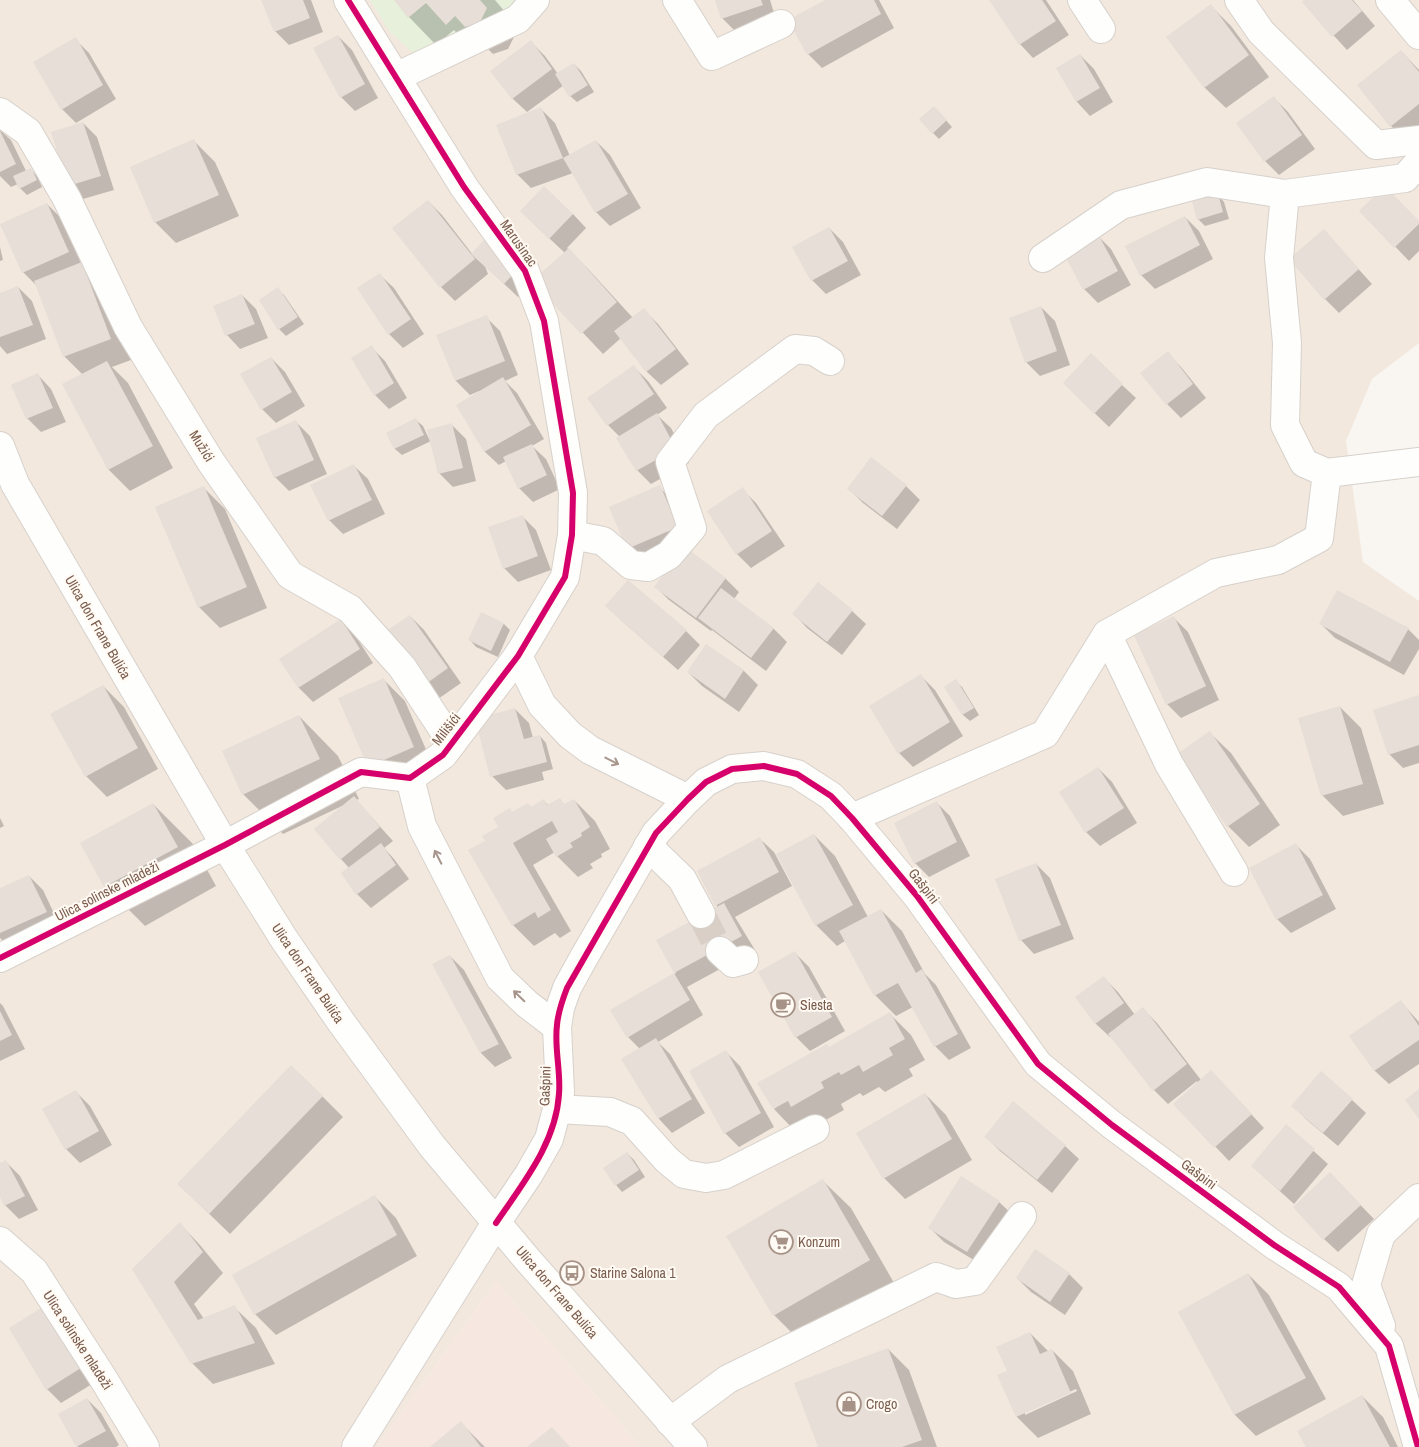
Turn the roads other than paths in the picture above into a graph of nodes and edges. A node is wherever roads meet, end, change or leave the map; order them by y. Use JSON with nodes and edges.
{"nodes":[{"id":1,"x":348,"y":0,"type":"edge"},
{"id":2,"x":535,"y":0,"type":"edge"},
{"id":3,"x":677,"y":0,"type":"edge"},
{"id":4,"x":1082,"y":0,"type":"edge"},
{"id":5,"x":1239,"y":0,"type":"edge"},
{"id":6,"x":1390,"y":0,"type":"edge"},
{"id":7,"x":781,"y":24,"type":"dead end"},
{"id":8,"x":1101,"y":29,"type":"dead end"},
{"id":9,"x":1419,"y":35,"type":"edge"},
{"id":10,"x":396,"y":77,"type":"junction"},
{"id":11,"x":0,"y":112,"type":"edge"},
{"id":12,"x":1419,"y":140,"type":"edge"},
{"id":13,"x":1419,"y":162,"type":"edge"},
{"id":14,"x":1285,"y":194,"type":"junction"},
{"id":15,"x":1043,"y":258,"type":"dead end"},
{"id":16,"x":830,"y":361,"type":"dead end"},
{"id":17,"x":0,"y":446,"type":"edge"},
{"id":18,"x":1419,"y":462,"type":"edge"},
{"id":19,"x":1327,"y":473,"type":"junction"},
{"id":20,"x":572,"y":535,"type":"junction"},
{"id":21,"x":1107,"y":634,"type":"junction"},
{"id":22,"x":518,"y":656,"type":"junction"},
{"id":23,"x":452,"y":743,"type":"junction"},
{"id":24,"x":410,"y":778,"type":"junction"},
{"id":25,"x":688,"y":799,"type":"junction"},
{"id":26,"x":852,"y":818,"type":"junction"},
{"id":27,"x":225,"y":845,"type":"junction"},
{"id":28,"x":648,"y":846,"type":"junction"},
{"id":29,"x":1234,"y":872,"type":"dead end"},
{"id":30,"x":701,"y":914,"type":"tunnel mouth"},
{"id":31,"x":0,"y":958,"type":"edge"},
{"id":32,"x":557,"y":1027,"type":"junction"},
{"id":33,"x":558,"y":1110,"type":"junction"},
{"id":34,"x":815,"y":1130,"type":"dead end"},
{"id":35,"x":1419,"y":1198,"type":"edge"},
{"id":36,"x":1022,"y":1216,"type":"dead end"},
{"id":37,"x":496,"y":1223,"type":"junction"},
{"id":38,"x":0,"y":1241,"type":"edge"},
{"id":39,"x":1389,"y":1346,"type":"junction"},
{"id":40,"x":670,"y":1422,"type":"junction"},
{"id":41,"x":145,"y":1447,"type":"edge"},
{"id":42,"x":356,"y":1447,"type":"edge"},
{"id":43,"x":693,"y":1447,"type":"edge"},
{"id":44,"x":1418,"y":1447,"type":"edge"}],
"edges":[{"from":1,"to":10,"type":"street","name":"Marusinac"},
{"from":2,"to":10,"type":"street"},
{"from":3,"to":7,"type":"street"},
{"from":4,"to":8,"type":"street"},
{"from":5,"to":12,"type":"street"},
{"from":6,"to":9,"type":"street"},
{"from":10,"to":20,"type":"street","name":"Marusinac"},
{"from":11,"to":23,"type":"street","name":"Mužići"},
{"from":13,"to":14,"type":"street"},
{"from":14,"to":15,"type":"street"},
{"from":14,"to":19,"type":"street"},
{"from":16,"to":20,"type":"street"},
{"from":17,"to":27,"type":"street","name":"Ulica don Frane Bulića"},
{"from":18,"to":19,"type":"street"},
{"from":19,"to":21,"type":"street"},
{"from":20,"to":22,"type":"street","name":"Milišići"},
{"from":21,"to":26,"type":"street"},
{"from":21,"to":29,"type":"street"},
{"from":22,"to":23,"type":"street","name":"Milišići"},
{"from":22,"to":25,"type":"street","one_way":true},
{"from":23,"to":24,"type":"street","name":"Milišići"},
{"from":24,"to":27,"type":"street"},
{"from":32,"to":24,"type":"street","one_way":true},
{"from":25,"to":26,"type":"street","name":"Gašpini"},
{"from":25,"to":28,"type":"street","name":"Gašpini"},
{"from":26,"to":39,"type":"street","name":"Gašpini"},
{"from":27,"to":31,"type":"street","name":"Ulica solinske mladeži"},
{"from":27,"to":37,"type":"street","name":"Ulica don Frane Bulića"},
{"from":28,"to":30,"type":"street"},
{"from":28,"to":32,"type":"street","name":"Gašpini"},
{"from":32,"to":33,"type":"street","name":"Gašpini"},
{"from":33,"to":34,"type":"street"},
{"from":33,"to":37,"type":"street","name":"Gašpini"},
{"from":35,"to":39,"type":"street"},
{"from":36,"to":40,"type":"street"},
{"from":37,"to":40,"type":"street","name":"Ulica don Frane Bulića"},
{"from":37,"to":42,"type":"street","name":"Gašpini"},
{"from":38,"to":41,"type":"street","name":"Ulica solinske mladeži"},
{"from":39,"to":44,"type":"street","name":"Gašpini"},
{"from":40,"to":43,"type":"street","name":"Ulica don Frane Bulića"}]}
